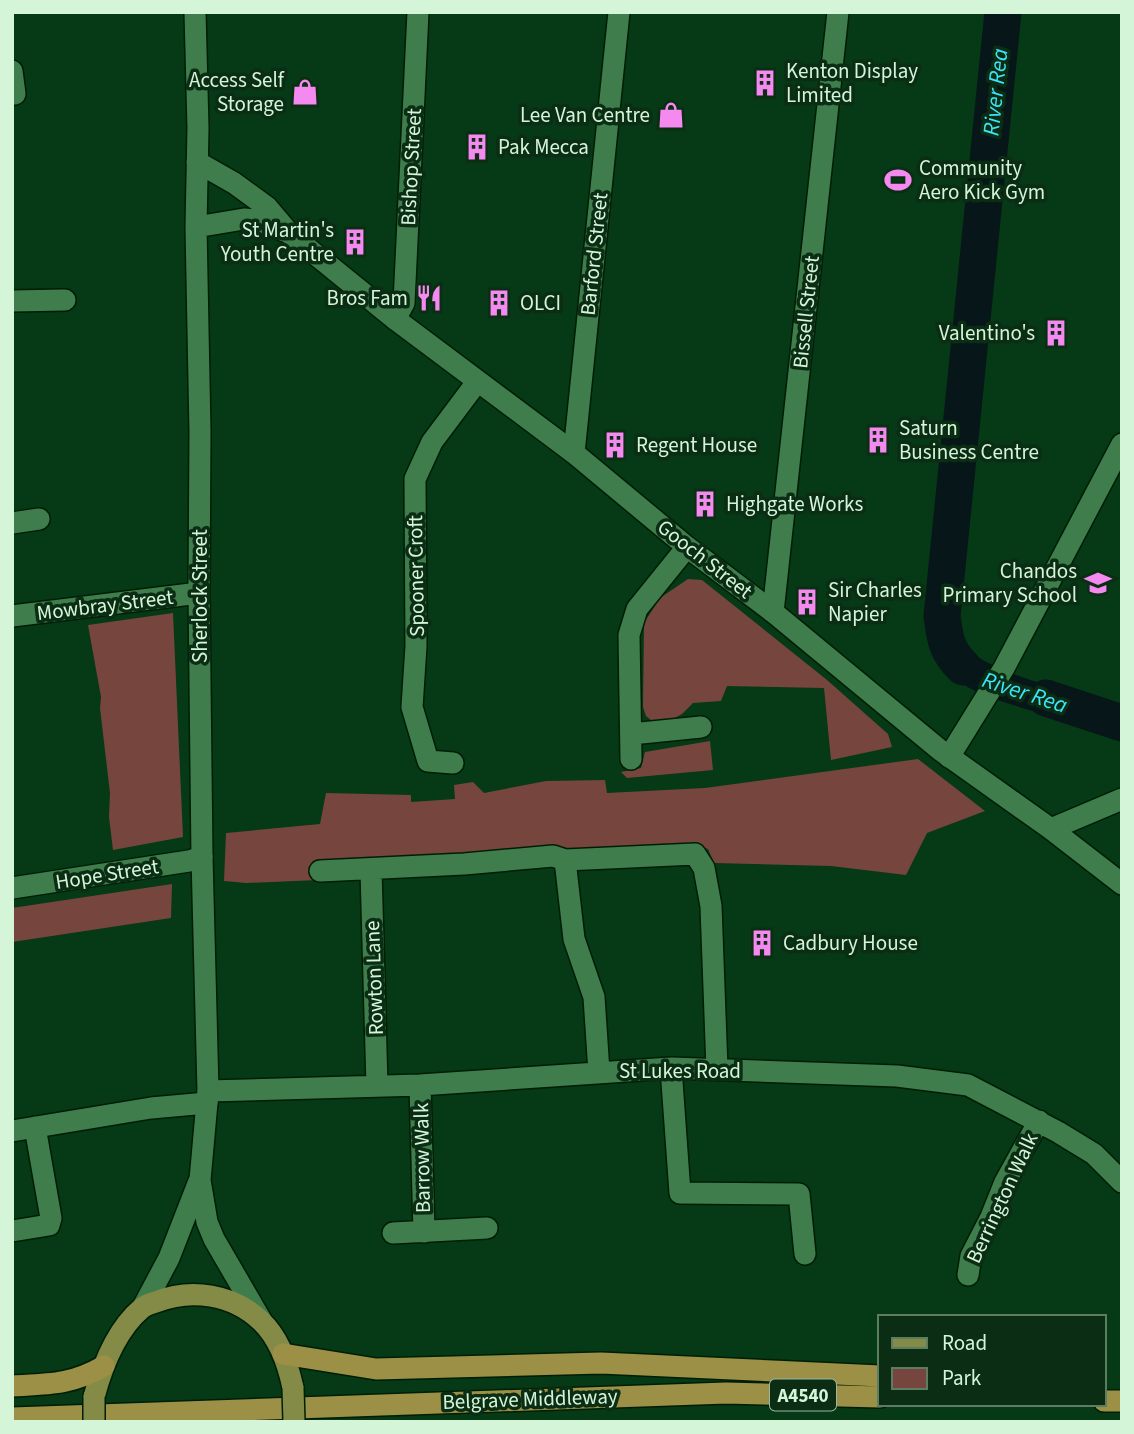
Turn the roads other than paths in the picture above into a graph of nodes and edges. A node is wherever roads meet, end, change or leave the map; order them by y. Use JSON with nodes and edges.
{"nodes":[{"id":1,"x":195,"y":12,"type":"edge"},
{"id":2,"x":418,"y":12,"type":"edge"},
{"id":3,"x":620,"y":12,"type":"edge"},
{"id":4,"x":838,"y":12,"type":"edge"},
{"id":5,"x":12,"y":71,"type":"edge"},
{"id":6,"x":15,"y":93,"type":"dead end"},
{"id":7,"x":197,"y":162,"type":"junction"},
{"id":8,"x":197,"y":227,"type":"junction"},
{"id":9,"x":289,"y":233,"type":"junction"},
{"id":10,"x":65,"y":300,"type":"dead end"},
{"id":11,"x":12,"y":301,"type":"edge"},
{"id":12,"x":395,"y":319,"type":"junction"},
{"id":13,"x":477,"y":382,"type":"junction"},
{"id":14,"x":1122,"y":444,"type":"edge"},
{"id":15,"x":573,"y":453,"type":"junction"},
{"id":16,"x":39,"y":519,"type":"dead end"},
{"id":17,"x":12,"y":523,"type":"edge"},
{"id":18,"x":687,"y":547,"type":"junction"},
{"id":19,"x":199,"y":593,"type":"junction"},
{"id":20,"x":774,"y":612,"type":"junction"},
{"id":21,"x":12,"y":616,"type":"edge"},
{"id":22,"x":701,"y":727,"type":"dead end"},
{"id":23,"x":631,"y":734,"type":"junction"},
{"id":24,"x":949,"y":757,"type":"junction"},
{"id":25,"x":631,"y":759,"type":"dead end"},
{"id":26,"x":453,"y":763,"type":"dead end"},
{"id":27,"x":1122,"y":799,"type":"edge"},
{"id":28,"x":1051,"y":829,"type":"junction"},
{"id":29,"x":202,"y":857,"type":"junction"},
{"id":30,"x":565,"y":860,"type":"junction"},
{"id":31,"x":371,"y":870,"type":"junction"},
{"id":32,"x":320,"y":871,"type":"dead end"},
{"id":33,"x":1122,"y":884,"type":"edge"},
{"id":34,"x":12,"y":888,"type":"edge"},
{"id":35,"x":671,"y":1068,"type":"junction"},
{"id":36,"x":717,"y":1069,"type":"junction"},
{"id":37,"x":599,"y":1072,"type":"junction"},
{"id":38,"x":420,"y":1084,"type":"junction"},
{"id":39,"x":377,"y":1086,"type":"junction"},
{"id":40,"x":207,"y":1097,"type":"junction"},
{"id":41,"x":1038,"y":1121,"type":"junction"},
{"id":42,"x":35,"y":1128,"type":"junction"},
{"id":43,"x":12,"y":1131,"type":"edge"},
{"id":44,"x":200,"y":1180,"type":"junction"},
{"id":45,"x":1122,"y":1182,"type":"edge"},
{"id":46,"x":487,"y":1228,"type":"dead end"},
{"id":47,"x":12,"y":1231,"type":"edge"},
{"id":48,"x":424,"y":1232,"type":"junction"},
{"id":49,"x":393,"y":1233,"type":"dead end"},
{"id":50,"x":805,"y":1254,"type":"dead end"},
{"id":51,"x":968,"y":1275,"type":"dead end"},
{"id":52,"x":143,"y":1307,"type":"junction"},
{"id":53,"x":261,"y":1320,"type":"junction"},
{"id":54,"x":283,"y":1354,"type":"junction"},
{"id":55,"x":104,"y":1366,"type":"junction"},
{"id":56,"x":878,"y":1377,"type":"edge"},
{"id":57,"x":12,"y":1386,"type":"edge"},
{"id":58,"x":878,"y":1397,"type":"edge"},
{"id":59,"x":12,"y":1418,"type":"edge"},
{"id":60,"x":94,"y":1422,"type":"edge"},
{"id":61,"x":294,"y":1422,"type":"edge"}],
"edges":[{"from":1,"to":7,"type":"street","name":"Sherlock Street"},
{"from":2,"to":12,"type":"street","name":"Bishop Street"},
{"from":3,"to":15,"type":"street","name":"Barford Street"},
{"from":4,"to":20,"type":"street","name":"Bissell Street"},
{"from":5,"to":6,"type":"street"},
{"from":7,"to":8,"type":"street","name":"Sherlock Street"},
{"from":7,"to":9,"type":"street","name":"Gooch Street"},
{"from":8,"to":9,"type":"street","name":"Gooch Street"},
{"from":8,"to":19,"type":"street","name":"Sherlock Street"},
{"from":9,"to":12,"type":"street","name":"Gooch Street"},
{"from":10,"to":11,"type":"street"},
{"from":12,"to":13,"type":"street","name":"Gooch Street"},
{"from":13,"to":15,"type":"street","name":"Gooch Street"},
{"from":13,"to":26,"type":"street","name":"Spooner Croft"},
{"from":14,"to":24,"type":"street"},
{"from":15,"to":18,"type":"street","name":"Gooch Street"},
{"from":16,"to":17,"type":"street"},
{"from":18,"to":20,"type":"street","name":"Gooch Street"},
{"from":18,"to":23,"type":"street"},
{"from":19,"to":21,"type":"street","name":"Mowbray Street"},
{"from":19,"to":29,"type":"street","name":"Sherlock Street"},
{"from":20,"to":24,"type":"street","name":"Gooch Street"},
{"from":22,"to":23,"type":"street"},
{"from":23,"to":25,"type":"street"},
{"from":24,"to":28,"type":"street","name":"Gooch Street"},
{"from":27,"to":28,"type":"street"},
{"from":28,"to":33,"type":"street","name":"Gooch Street"},
{"from":29,"to":34,"type":"street","name":"Hope Street"},
{"from":29,"to":40,"type":"street","name":"Sherlock Street"},
{"from":30,"to":31,"type":"street"},
{"from":30,"to":36,"type":"street"},
{"from":30,"to":37,"type":"street"},
{"from":31,"to":32,"type":"street"},
{"from":31,"to":39,"type":"street","name":"Rowton Lane"},
{"from":35,"to":36,"type":"street","name":"St Lukes Road"},
{"from":35,"to":37,"type":"street","name":"St Lukes Road"},
{"from":35,"to":50,"type":"street"},
{"from":36,"to":41,"type":"street","name":"St Lukes Road"},
{"from":37,"to":38,"type":"street","name":"St Lukes Road"},
{"from":38,"to":39,"type":"street","name":"St Lukes Road"},
{"from":38,"to":48,"type":"street","name":"Barrow Walk"},
{"from":39,"to":40,"type":"street","name":"St Lukes Road"},
{"from":40,"to":42,"type":"street","name":"St Lukes Road"},
{"from":40,"to":44,"type":"street","name":"Sherlock Street"},
{"from":41,"to":45,"type":"street","name":"St Lukes Road"},
{"from":41,"to":51,"type":"street","name":"Berrington Walk"},
{"from":42,"to":43,"type":"street","name":"St Lukes Road"},
{"from":42,"to":47,"type":"street"},
{"from":44,"to":52,"type":"street","name":"Sherlock Street"},
{"from":44,"to":53,"type":"street","name":"Sherlock Street"},
{"from":46,"to":48,"type":"street","name":"Barrow Walk"},
{"from":48,"to":49,"type":"street","name":"Barrow Walk"},
{"from":52,"to":53,"type":"main road"},
{"from":52,"to":55,"type":"main road"},
{"from":53,"to":54,"type":"main road"},
{"from":54,"to":56,"type":"highway"},
{"from":54,"to":61,"type":"main road","bridge":true},
{"from":55,"to":57,"type":"highway"},
{"from":55,"to":60,"type":"main road","bridge":true},
{"from":58,"to":59,"type":"highway","name":"Belgrave Middleway","number":"A4540"}]}
